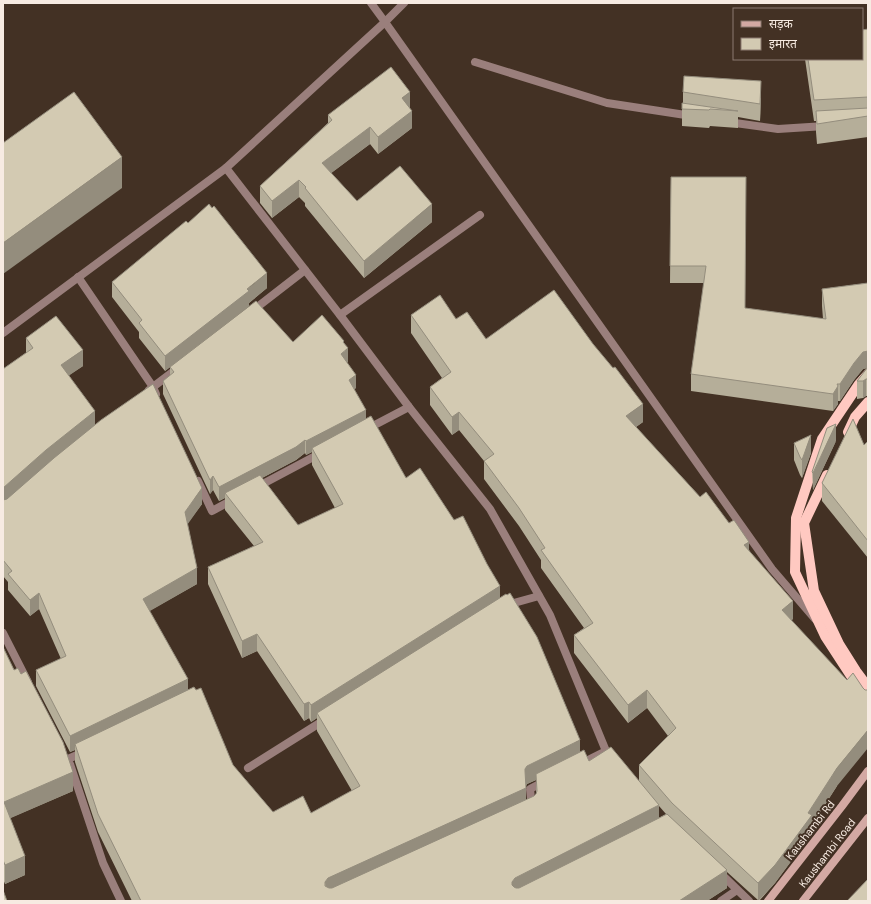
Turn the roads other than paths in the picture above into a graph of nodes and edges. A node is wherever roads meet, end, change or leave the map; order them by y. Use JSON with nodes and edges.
{"nodes":[{"id":1,"x":371,"y":3,"type":"edge"},
{"id":2,"x":404,"y":3,"type":"edge"},
{"id":3,"x":385,"y":22,"type":"junction"},
{"id":4,"x":475,"y":62,"type":"dead end"},
{"id":5,"x":700,"y":118,"type":"edge"},
{"id":6,"x":723,"y":121,"type":"dead end"},
{"id":7,"x":830,"y":126,"type":"edge"},
{"id":8,"x":226,"y":168,"type":"junction"},
{"id":9,"x":480,"y":215,"type":"dead end"},
{"id":10,"x":305,"y":270,"type":"junction"},
{"id":11,"x":78,"y":277,"type":"junction"},
{"id":12,"x":340,"y":315,"type":"junction"},
{"id":13,"x":244,"y":317,"type":"edge"},
{"id":14,"x":3,"y":333,"type":"edge"},
{"id":15,"x":183,"y":364,"type":"edge"},
{"id":16,"x":868,"y":374,"type":"edge"},
{"id":17,"x":153,"y":387,"type":"junction"},
{"id":18,"x":141,"y":397,"type":"edge"},
{"id":19,"x":159,"y":401,"type":"edge"},
{"id":20,"x":868,"y":402,"type":"edge"},
{"id":21,"x":409,"y":407,"type":"junction"},
{"id":22,"x":360,"y":433,"type":"edge"},
{"id":23,"x":845,"y":438,"type":"edge"},
{"id":24,"x":332,"y":448,"type":"edge"},
{"id":25,"x":831,"y":466,"type":"edge"},
{"id":26,"x":196,"y":476,"type":"edge"},
{"id":27,"x":539,"y":596,"type":"junction"},
{"id":28,"x":500,"y":610,"type":"edge"},
{"id":29,"x":3,"y":633,"type":"edge"},
{"id":30,"x":868,"y":682,"type":"edge"},
{"id":31,"x":868,"y":687,"type":"edge"},
{"id":32,"x":32,"y":689,"type":"edge"},
{"id":33,"x":868,"y":702,"type":"edge"},
{"id":34,"x":335,"y":713,"type":"edge"},
{"id":35,"x":89,"y":749,"type":"edge"},
{"id":36,"x":606,"y":751,"type":"junction"},
{"id":37,"x":616,"y":762,"type":"edge"},
{"id":38,"x":248,"y":768,"type":"dead end"},
{"id":39,"x":571,"y":768,"type":"edge"},
{"id":40,"x":868,"y":771,"type":"edge"},
{"id":41,"x":550,"y":778,"type":"edge"},
{"id":42,"x":526,"y":812,"type":"edge"},
{"id":43,"x":868,"y":818,"type":"edge"},
{"id":44,"x":714,"y":868,"type":"edge"},
{"id":45,"x":737,"y":890,"type":"junction"},
{"id":46,"x":120,"y":901,"type":"edge"},
{"id":47,"x":721,"y":901,"type":"edge"},
{"id":48,"x":749,"y":901,"type":"edge"},
{"id":49,"x":768,"y":901,"type":"edge"},
{"id":50,"x":803,"y":901,"type":"edge"}],
"edges":[{"from":1,"to":3,"type":"street"},
{"from":2,"to":3,"type":"street"},
{"from":3,"to":8,"type":"street"},
{"from":3,"to":30,"type":"street"},
{"from":4,"to":5,"type":"street"},
{"from":6,"to":7,"type":"street"},
{"from":8,"to":10,"type":"street"},
{"from":8,"to":11,"type":"street"},
{"from":9,"to":12,"type":"street"},
{"from":10,"to":12,"type":"street"},
{"from":10,"to":13,"type":"street"},
{"from":11,"to":14,"type":"street"},
{"from":11,"to":17,"type":"street"},
{"from":12,"to":21,"type":"street"},
{"from":15,"to":17,"type":"street"},
{"from":16,"to":33,"type":"main road","bridge":true},
{"from":17,"to":18,"type":"street"},
{"from":17,"to":19,"type":"street"},
{"from":20,"to":23,"type":"main road","bridge":true},
{"from":21,"to":22,"type":"street"},
{"from":21,"to":27,"type":"street"},
{"from":24,"to":26,"type":"street"},
{"from":25,"to":31,"type":"main road","bridge":true},
{"from":27,"to":28,"type":"street"},
{"from":27,"to":36,"type":"street"},
{"from":29,"to":32,"type":"street"},
{"from":34,"to":38,"type":"street"},
{"from":35,"to":46,"type":"street"},
{"from":36,"to":37,"type":"street"},
{"from":36,"to":39,"type":"street"},
{"from":40,"to":49,"type":"main road","name":"Kaushambi Rd"},
{"from":41,"to":42,"type":"street"},
{"from":43,"to":50,"type":"main road","name":"Kaushambi Road"},
{"from":44,"to":45,"type":"street"},
{"from":45,"to":47,"type":"street"},
{"from":45,"to":48,"type":"street"}]}
